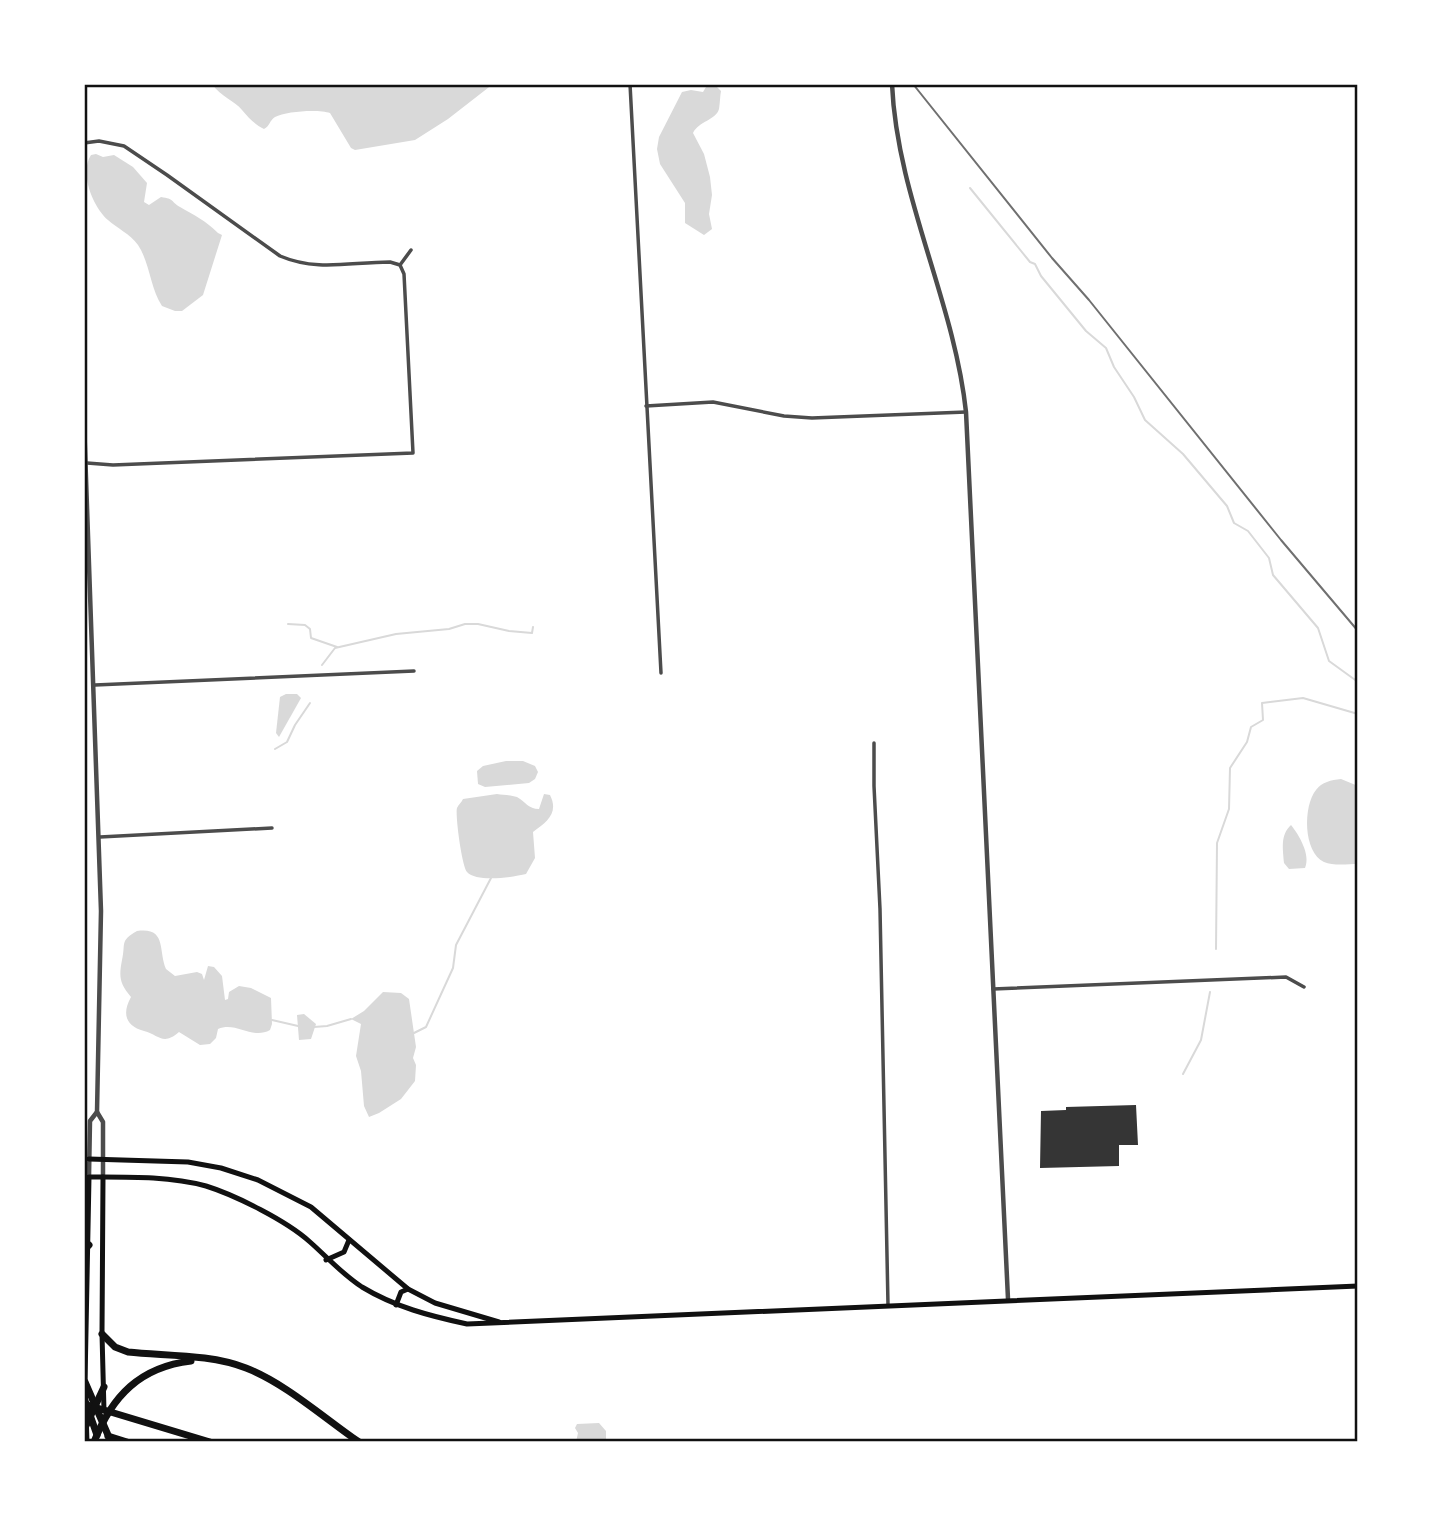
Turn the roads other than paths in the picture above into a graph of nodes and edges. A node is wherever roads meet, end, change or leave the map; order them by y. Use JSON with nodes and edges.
{"nodes":[{"id":1,"x":630,"y":84,"type":"edge"},
{"id":2,"x":892,"y":84,"type":"edge"},
{"id":3,"x":84,"y":142,"type":"edge"},
{"id":4,"x":411,"y":250,"type":"dead end"},
{"id":5,"x":400,"y":265,"type":"junction"},
{"id":6,"x":646,"y":406,"type":"junction"},
{"id":7,"x":966,"y":412,"type":"junction"},
{"id":8,"x":84,"y":420,"type":"edge"},
{"id":9,"x":87,"y":463,"type":"junction"},
{"id":10,"x":414,"y":671,"type":"dead end"},
{"id":11,"x":661,"y":673,"type":"dead end"},
{"id":12,"x":95,"y":685,"type":"junction"},
{"id":13,"x":874,"y":743,"type":"dead end"},
{"id":14,"x":272,"y":828,"type":"dead end"},
{"id":15,"x":100,"y":837,"type":"junction"},
{"id":16,"x":1304,"y":987,"type":"dead end"},
{"id":17,"x":993,"y":989,"type":"junction"},
{"id":18,"x":97,"y":1112,"type":"junction"},
{"id":19,"x":89,"y":1158,"type":"junction"},
{"id":20,"x":104,"y":1159,"type":"junction"},
{"id":21,"x":89,"y":1177,"type":"junction"},
{"id":22,"x":103,"y":1177,"type":"junction"},
{"id":23,"x":348,"y":1240,"type":"junction"},
{"id":24,"x":86,"y":1247,"type":"edge"},
{"id":25,"x":326,"y":1260,"type":"junction"},
{"id":26,"x":1358,"y":1286,"type":"edge"},
{"id":27,"x":408,"y":1289,"type":"junction"},
{"id":28,"x":1008,"y":1299,"type":"junction"},
{"id":29,"x":396,"y":1305,"type":"junction"},
{"id":30,"x":888,"y":1305,"type":"junction"},
{"id":31,"x":502,"y":1323,"type":"junction"},
{"id":32,"x":102,"y":1334,"type":"junction"},
{"id":33,"x":216,"y":1360,"type":"junction"},
{"id":34,"x":85,"y":1382,"type":"edge"},
{"id":35,"x":104,"y":1387,"type":"junction"},
{"id":36,"x":85,"y":1401,"type":"edge"},
{"id":37,"x":96,"y":1406,"type":"junction"},
{"id":38,"x":91,"y":1416,"type":"junction"},
{"id":39,"x":104,"y":1423,"type":"junction"},
{"id":40,"x":85,"y":1428,"type":"edge"},
{"id":41,"x":97,"y":1440,"type":"edge"},
{"id":42,"x":87,"y":1442,"type":"edge"},
{"id":43,"x":105,"y":1442,"type":"edge"},
{"id":44,"x":111,"y":1442,"type":"edge"},
{"id":45,"x":127,"y":1442,"type":"edge"},
{"id":46,"x":210,"y":1442,"type":"edge"},
{"id":47,"x":359,"y":1442,"type":"edge"}],
"edges":[{"from":1,"to":6,"type":"street"},
{"from":2,"to":7,"type":"street"},
{"from":3,"to":5,"type":"street"},
{"from":4,"to":5,"type":"street"},
{"from":5,"to":9,"type":"street"},
{"from":6,"to":7,"type":"street"},
{"from":6,"to":11,"type":"street"},
{"from":7,"to":17,"type":"street"},
{"from":8,"to":9,"type":"street"},
{"from":9,"to":12,"type":"street"},
{"from":10,"to":12,"type":"street"},
{"from":12,"to":15,"type":"street"},
{"from":13,"to":30,"type":"street"},
{"from":14,"to":15,"type":"street"},
{"from":15,"to":18,"type":"street"},
{"from":16,"to":17,"type":"street"},
{"from":17,"to":28,"type":"street"},
{"from":18,"to":19,"type":"street"},
{"from":18,"to":20,"type":"street"},
{"from":19,"to":20,"type":"main road"},
{"from":19,"to":21,"type":"street"},
{"from":20,"to":22,"type":"street"},
{"from":20,"to":23,"type":"main road"},
{"from":21,"to":22,"type":"main road"},
{"from":21,"to":24,"type":"main road"},
{"from":22,"to":25,"type":"main road"},
{"from":22,"to":32,"type":"main road"},
{"from":23,"to":25,"type":"main road"},
{"from":23,"to":27,"type":"main road"},
{"from":24,"to":34,"type":"main road"},
{"from":25,"to":29,"type":"main road"},
{"from":26,"to":28,"type":"main road"},
{"from":27,"to":29,"type":"main road"},
{"from":27,"to":31,"type":"main road"},
{"from":28,"to":30,"type":"main road"},
{"from":29,"to":31,"type":"main road"},
{"from":30,"to":31,"type":"main road"},
{"from":32,"to":33,"type":"highway"},
{"from":32,"to":35,"type":"main road"},
{"from":33,"to":39,"type":"highway"},
{"from":33,"to":47,"type":"highway"},
{"from":34,"to":36,"type":"main road"},
{"from":34,"to":37,"type":"highway"},
{"from":35,"to":37,"type":"highway"},
{"from":35,"to":39,"type":"main road"},
{"from":36,"to":38,"type":"highway"},
{"from":36,"to":40,"type":"main road"},
{"from":36,"to":46,"type":"highway"},
{"from":37,"to":38,"type":"highway"},
{"from":37,"to":39,"type":"highway"},
{"from":38,"to":40,"type":"highway"},
{"from":38,"to":41,"type":"highway"},
{"from":39,"to":41,"type":"highway"},
{"from":39,"to":43,"type":"main road"},
{"from":39,"to":44,"type":"highway"},
{"from":40,"to":42,"type":"main road"},
{"from":40,"to":45,"type":"highway"}]}
